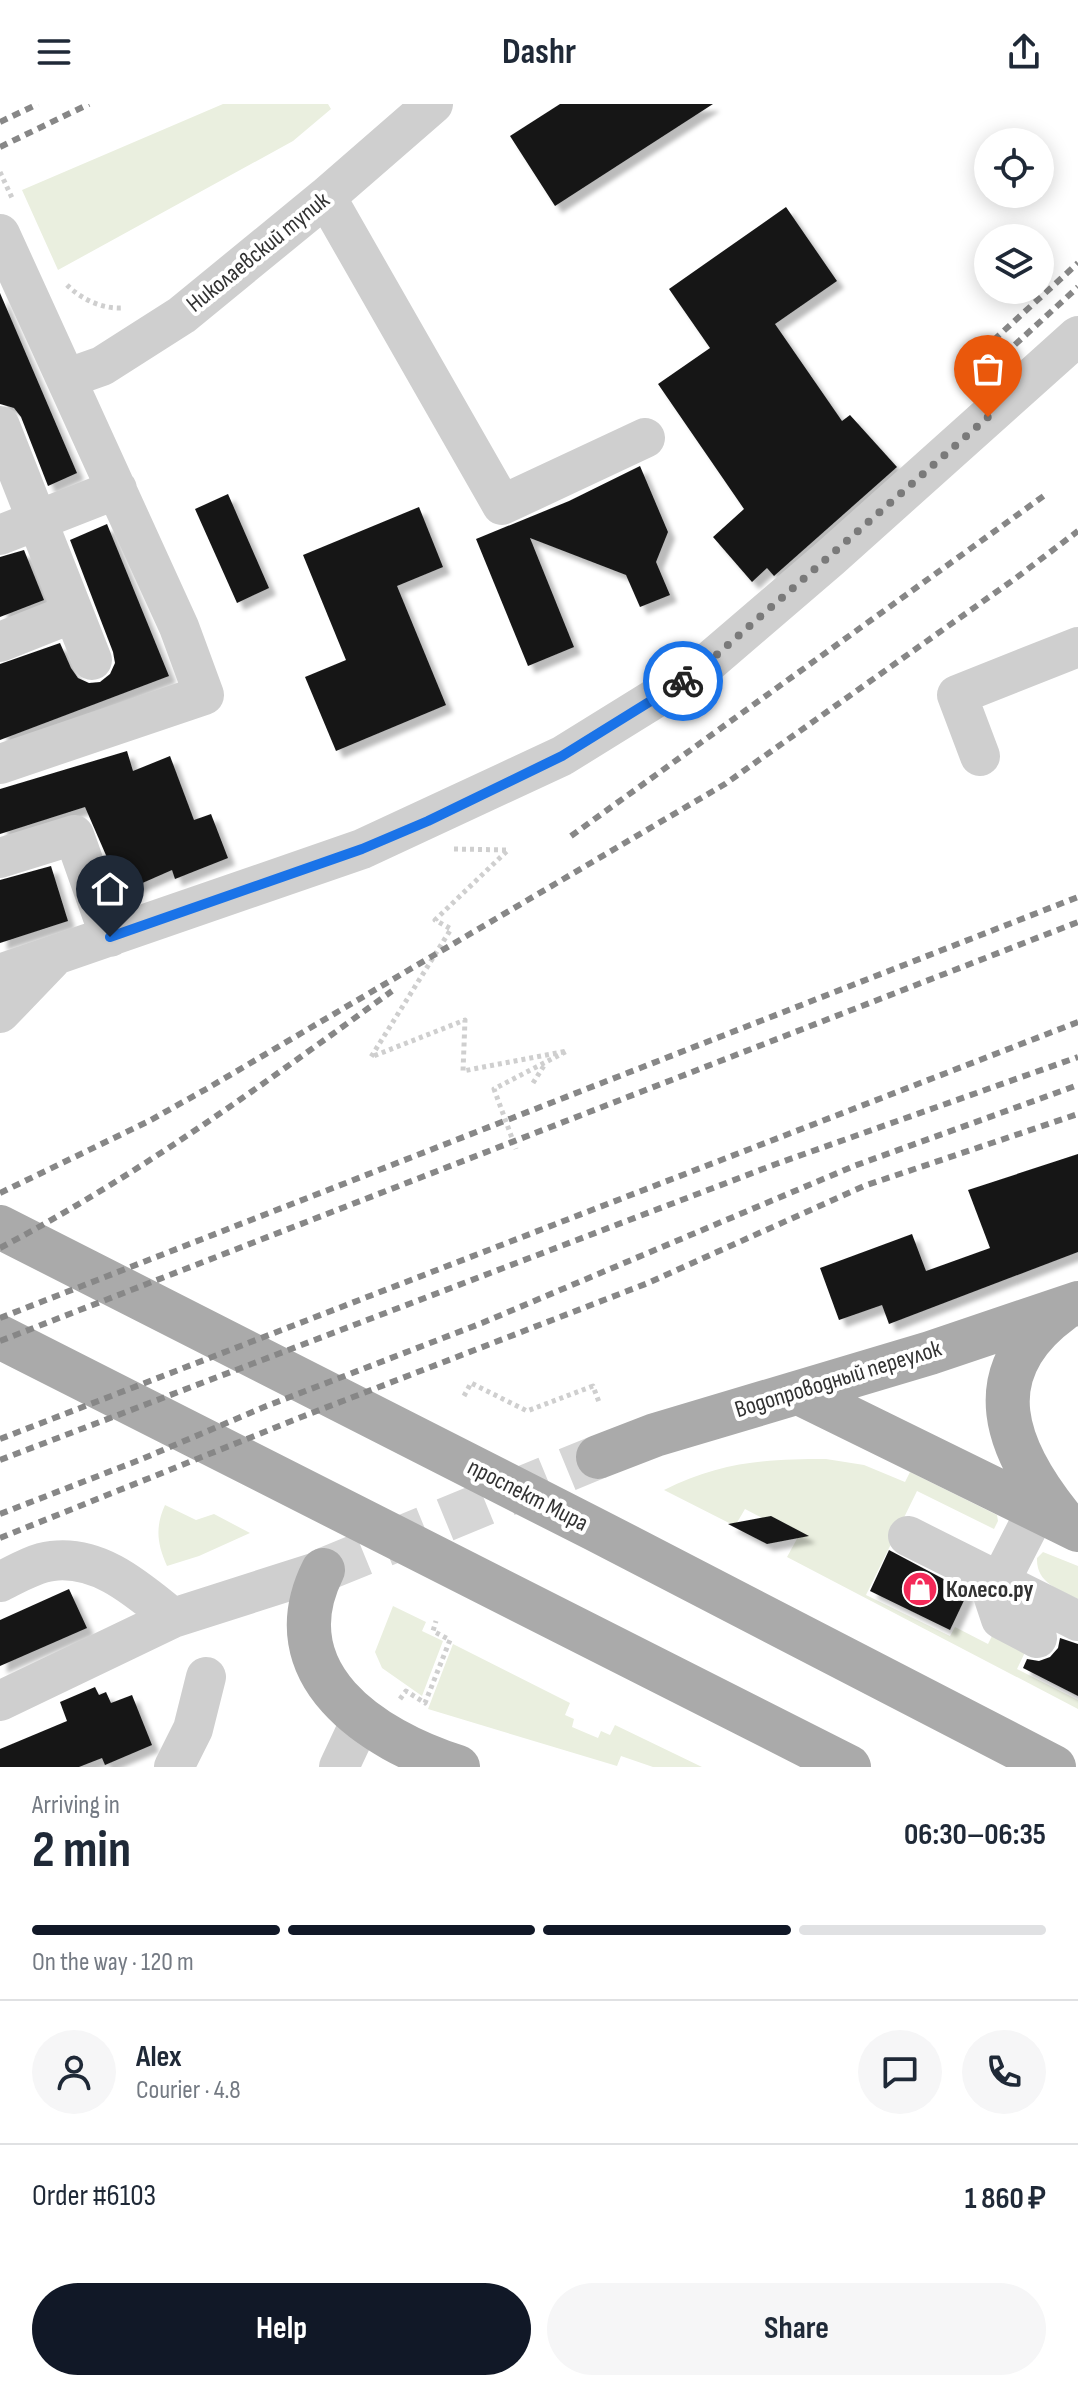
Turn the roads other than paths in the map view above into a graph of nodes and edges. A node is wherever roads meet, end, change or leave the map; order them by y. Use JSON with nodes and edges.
{"nodes":[{"id":1,"x":433,"y":104,"type":"edge"},
{"id":2,"x":326,"y":197,"type":"junction"},
{"id":3,"x":8,"y":250,"type":"edge"},
{"id":4,"x":1078,"y":336,"type":"edge"},
{"id":5,"x":68,"y":378,"type":"junction"},
{"id":6,"x":0,"y":426,"type":"edge"},
{"id":7,"x":645,"y":438,"type":"dead end"},
{"id":8,"x":117,"y":489,"type":"junction"},
{"id":9,"x":37,"y":520,"type":"junction"},
{"id":10,"x":0,"y":535,"type":"edge"},
{"id":11,"x":73,"y":613,"type":"junction"},
{"id":12,"x":0,"y":642,"type":"edge"},
{"id":13,"x":1078,"y":647,"type":"edge"},
{"id":14,"x":92,"y":660,"type":"dead end"},
{"id":15,"x":980,"y":756,"type":"dead end"},
{"id":16,"x":0,"y":764,"type":"edge"},
{"id":17,"x":0,"y":858,"type":"edge"},
{"id":18,"x":110,"y":937,"type":"junction"},
{"id":19,"x":54,"y":957,"type":"junction"},
{"id":20,"x":0,"y":974,"type":"edge"},
{"id":21,"x":0,"y":1013,"type":"edge"},
{"id":22,"x":0,"y":1227,"type":"edge"},
{"id":23,"x":1072,"y":1305,"type":"edge"},
{"id":24,"x":0,"y":1337,"type":"edge"},
{"id":25,"x":799,"y":1393,"type":"junction"},
{"id":26,"x":598,"y":1457,"type":"tunnel mouth"},
{"id":27,"x":1061,"y":1521,"type":"edge"},
{"id":28,"x":908,"y":1536,"type":"dead end"},
{"id":29,"x":323,"y":1570,"type":"joint"},
{"id":30,"x":0,"y":1582,"type":"edge"},
{"id":31,"x":1000,"y":1582,"type":"junction"},
{"id":32,"x":173,"y":1618,"type":"junction"},
{"id":33,"x":1078,"y":1621,"type":"edge"},
{"id":34,"x":1037,"y":1638,"type":"dead end"},
{"id":35,"x":206,"y":1677,"type":"dead end"},
{"id":36,"x":0,"y":1701,"type":"edge"},
{"id":37,"x":361,"y":1720,"type":"junction"},
{"id":38,"x":174,"y":1767,"type":"edge"},
{"id":39,"x":339,"y":1767,"type":"edge"},
{"id":40,"x":458,"y":1767,"type":"edge"},
{"id":41,"x":849,"y":1767,"type":"edge"},
{"id":42,"x":1054,"y":1767,"type":"edge"}],
"edges":[{"from":1,"to":2,"type":"street","name":"Николаевский тупик"},
{"from":2,"to":5,"type":"street","name":"Николаевский тупик"},
{"from":2,"to":7,"type":"street"},
{"from":3,"to":5,"type":"street"},
{"from":4,"to":18,"type":"street"},
{"from":5,"to":8,"type":"street"},
{"from":6,"to":9,"type":"street"},
{"from":8,"to":9,"type":"street"},
{"from":8,"to":16,"type":"street"},
{"from":9,"to":10,"type":"street"},
{"from":9,"to":11,"type":"street"},
{"from":11,"to":12,"type":"street"},
{"from":11,"to":14,"type":"street"},
{"from":13,"to":15,"type":"street"},
{"from":17,"to":18,"type":"street"},
{"from":18,"to":19,"type":"street"},
{"from":19,"to":20,"type":"street"},
{"from":19,"to":21,"type":"street"},
{"from":22,"to":42,"type":"main road","name":"проспект Мира"},
{"from":23,"to":25,"type":"main road","name":"Водопроводный переулок"},
{"from":23,"to":27,"type":"main road"},
{"from":24,"to":41,"type":"main road"},
{"from":25,"to":26,"type":"main road","name":"Водопроводный переулок"},
{"from":25,"to":27,"type":"main road"},
{"from":27,"to":31,"type":"street"},
{"from":28,"to":31,"type":"street"},
{"from":29,"to":32,"type":"street"},
{"from":29,"to":37,"type":"main road"},
{"from":30,"to":32,"type":"street"},
{"from":31,"to":33,"type":"street"},
{"from":31,"to":34,"type":"street"},
{"from":32,"to":36,"type":"street"},
{"from":35,"to":38,"type":"street"},
{"from":37,"to":39,"type":"street"},
{"from":37,"to":40,"type":"main road"}]}
